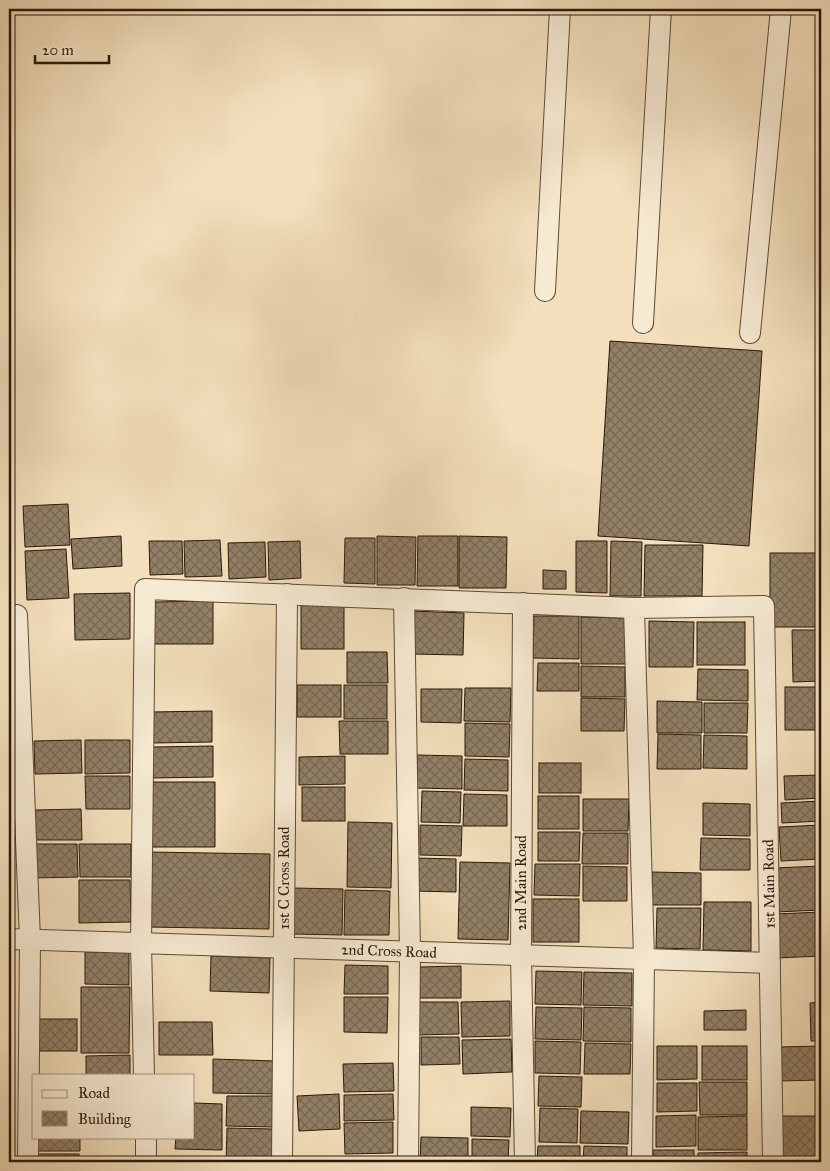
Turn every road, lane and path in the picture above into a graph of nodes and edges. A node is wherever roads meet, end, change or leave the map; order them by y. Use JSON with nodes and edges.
{"nodes":[{"id":1,"x":560,"y":9,"type":"edge"},
{"id":2,"x":661,"y":9,"type":"edge"},
{"id":3,"x":781,"y":9,"type":"edge"},
{"id":4,"x":545,"y":291,"type":"dead end"},
{"id":5,"x":644,"y":323,"type":"dead end"},
{"id":6,"x":750,"y":333,"type":"dead end"},
{"id":7,"x":287,"y":594,"type":"junction"},
{"id":8,"x":404,"y":598,"type":"junction"},
{"id":9,"x":524,"y":603,"type":"junction"},
{"id":10,"x":634,"y":608,"type":"junction"},
{"id":11,"x":17,"y":615,"type":"dead end"},
{"id":12,"x":9,"y":939,"type":"edge"},
{"id":13,"x":30,"y":940,"type":"junction"},
{"id":14,"x":141,"y":944,"type":"junction"},
{"id":15,"x":284,"y":948,"type":"junction"},
{"id":16,"x":410,"y":952,"type":"junction"},
{"id":17,"x":521,"y":956,"type":"junction"},
{"id":18,"x":644,"y":959,"type":"junction"},
{"id":19,"x":770,"y":963,"type":"junction"},
{"id":20,"x":144,"y":1074,"type":"edge"},
{"id":21,"x":146,"y":1138,"type":"edge"},
{"id":22,"x":28,"y":1162,"type":"edge"},
{"id":23,"x":146,"y":1162,"type":"edge"},
{"id":24,"x":282,"y":1162,"type":"edge"},
{"id":25,"x":408,"y":1162,"type":"edge"},
{"id":26,"x":525,"y":1162,"type":"edge"},
{"id":27,"x":642,"y":1162,"type":"edge"},
{"id":28,"x":773,"y":1162,"type":"edge"}],
"edges":[{"from":1,"to":4,"type":"street"},
{"from":2,"to":5,"type":"street"},
{"from":3,"to":6,"type":"street"},
{"from":7,"to":8,"type":"street"},
{"from":7,"to":14,"type":"street"},
{"from":7,"to":15,"type":"street","name":"1st C Cross Road"},
{"from":8,"to":9,"type":"street"},
{"from":8,"to":16,"type":"street"},
{"from":9,"to":10,"type":"street"},
{"from":9,"to":17,"type":"street","name":"2nd Main Road"},
{"from":10,"to":18,"type":"street"},
{"from":10,"to":19,"type":"street","name":"1st Main Road"},
{"from":11,"to":13,"type":"street"},
{"from":12,"to":13,"type":"street","name":"2nd Cross Road"},
{"from":13,"to":14,"type":"street","name":"2nd Cross Road"},
{"from":13,"to":22,"type":"street"},
{"from":14,"to":15,"type":"street","name":"2nd Cross Road"},
{"from":14,"to":20,"type":"street"},
{"from":15,"to":16,"type":"street","name":"2nd Cross Road"},
{"from":15,"to":24,"type":"street","name":"1st C Cross Road"},
{"from":16,"to":17,"type":"street","name":"2nd Cross Road"},
{"from":16,"to":25,"type":"street"},
{"from":17,"to":18,"type":"street","name":"2nd Cross Road"},
{"from":17,"to":26,"type":"street","name":"2nd Main Road"},
{"from":18,"to":19,"type":"street","name":"2nd Cross Road"},
{"from":18,"to":27,"type":"street"},
{"from":19,"to":28,"type":"street","name":"1st Main Road"},
{"from":21,"to":23,"type":"street"}]}
